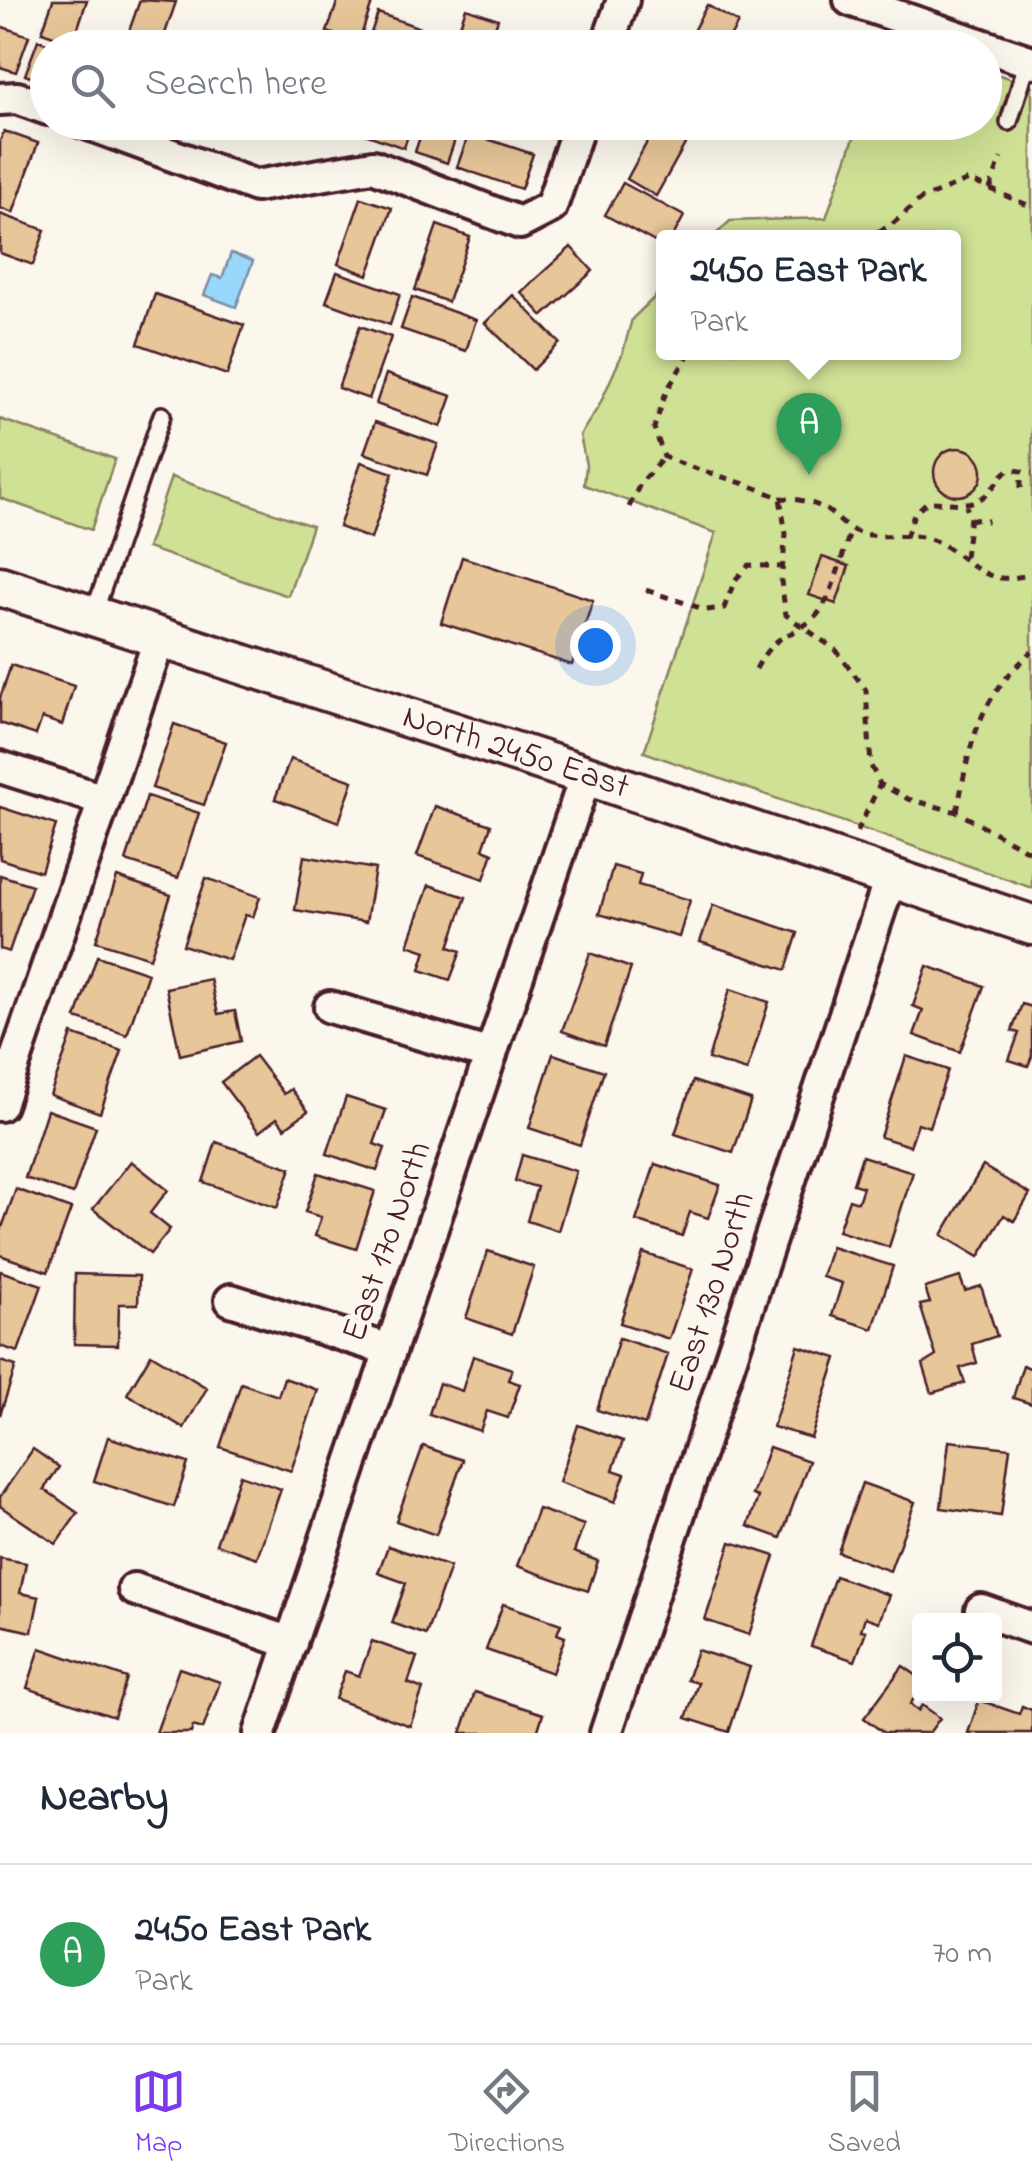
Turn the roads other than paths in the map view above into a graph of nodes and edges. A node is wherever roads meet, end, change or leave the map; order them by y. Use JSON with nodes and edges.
{"nodes":[{"id":1,"x":623,"y":0,"type":"edge"},
{"id":2,"x":850,"y":0,"type":"edge"},
{"id":3,"x":612,"y":30,"type":"edge"},
{"id":4,"x":939,"y":30,"type":"edge"},
{"id":5,"x":1002,"y":52,"type":"edge"},
{"id":6,"x":1030,"y":61,"type":"edge"},
{"id":7,"x":0,"y":98,"type":"edge"},
{"id":8,"x":30,"y":103,"type":"edge"},
{"id":9,"x":1010,"y":122,"type":"dead end"},
{"id":10,"x":132,"y":140,"type":"edge"},
{"id":11,"x":574,"y":140,"type":"edge"},
{"id":12,"x":162,"y":415,"type":"dead end"},
{"id":13,"x":0,"y":586,"type":"edge"},
{"id":14,"x":92,"y":617,"type":"junction"},
{"id":15,"x":158,"y":640,"type":"junction"},
{"id":16,"x":0,"y":767,"type":"edge"},
{"id":17,"x":586,"y":775,"type":"junction"},
{"id":18,"x":104,"y":800,"type":"junction"},
{"id":19,"x":891,"y":876,"type":"junction"},
{"id":20,"x":1032,"y":925,"type":"edge"},
{"id":21,"x":330,"y":1006,"type":"dead end"},
{"id":22,"x":491,"y":1056,"type":"junction"},
{"id":23,"x":0,"y":1105,"type":"edge"},
{"id":24,"x":231,"y":1300,"type":"dead end"},
{"id":25,"x":390,"y":1350,"type":"junction"},
{"id":26,"x":134,"y":1589,"type":"dead end"},
{"id":27,"x":980,"y":1610,"type":"dead end"},
{"id":28,"x":1032,"y":1628,"type":"edge"},
{"id":29,"x":291,"y":1643,"type":"junction"},
{"id":30,"x":260,"y":1733,"type":"edge"},
{"id":31,"x":606,"y":1733,"type":"edge"}],
"edges":[{"from":1,"to":3,"type":"street"},
{"from":2,"to":4,"type":"street"},
{"from":5,"to":6,"type":"street"},
{"from":6,"to":9,"type":"lane"},
{"from":7,"to":8,"type":"street"},
{"from":10,"to":11,"type":"street"},
{"from":12,"to":14,"type":"lane"},
{"from":13,"to":14,"type":"street","name":"North 2450 East"},
{"from":14,"to":15,"type":"street","name":"North 2450 East"},
{"from":15,"to":17,"type":"street","name":"North 2450 East"},
{"from":15,"to":18,"type":"street"},
{"from":16,"to":18,"type":"street"},
{"from":17,"to":19,"type":"street","name":"North 2450 East"},
{"from":17,"to":22,"type":"street","name":"East 170 North"},
{"from":18,"to":23,"type":"street"},
{"from":19,"to":20,"type":"street","name":"North 2450 East"},
{"from":19,"to":31,"type":"street","name":"East 130 North"},
{"from":21,"to":22,"type":"street"},
{"from":22,"to":25,"type":"street","name":"East 170 North"},
{"from":24,"to":25,"type":"street"},
{"from":25,"to":29,"type":"street","name":"East 170 North"},
{"from":26,"to":29,"type":"street"},
{"from":27,"to":28,"type":"street"},
{"from":29,"to":30,"type":"street","name":"East 170 North"}]}
